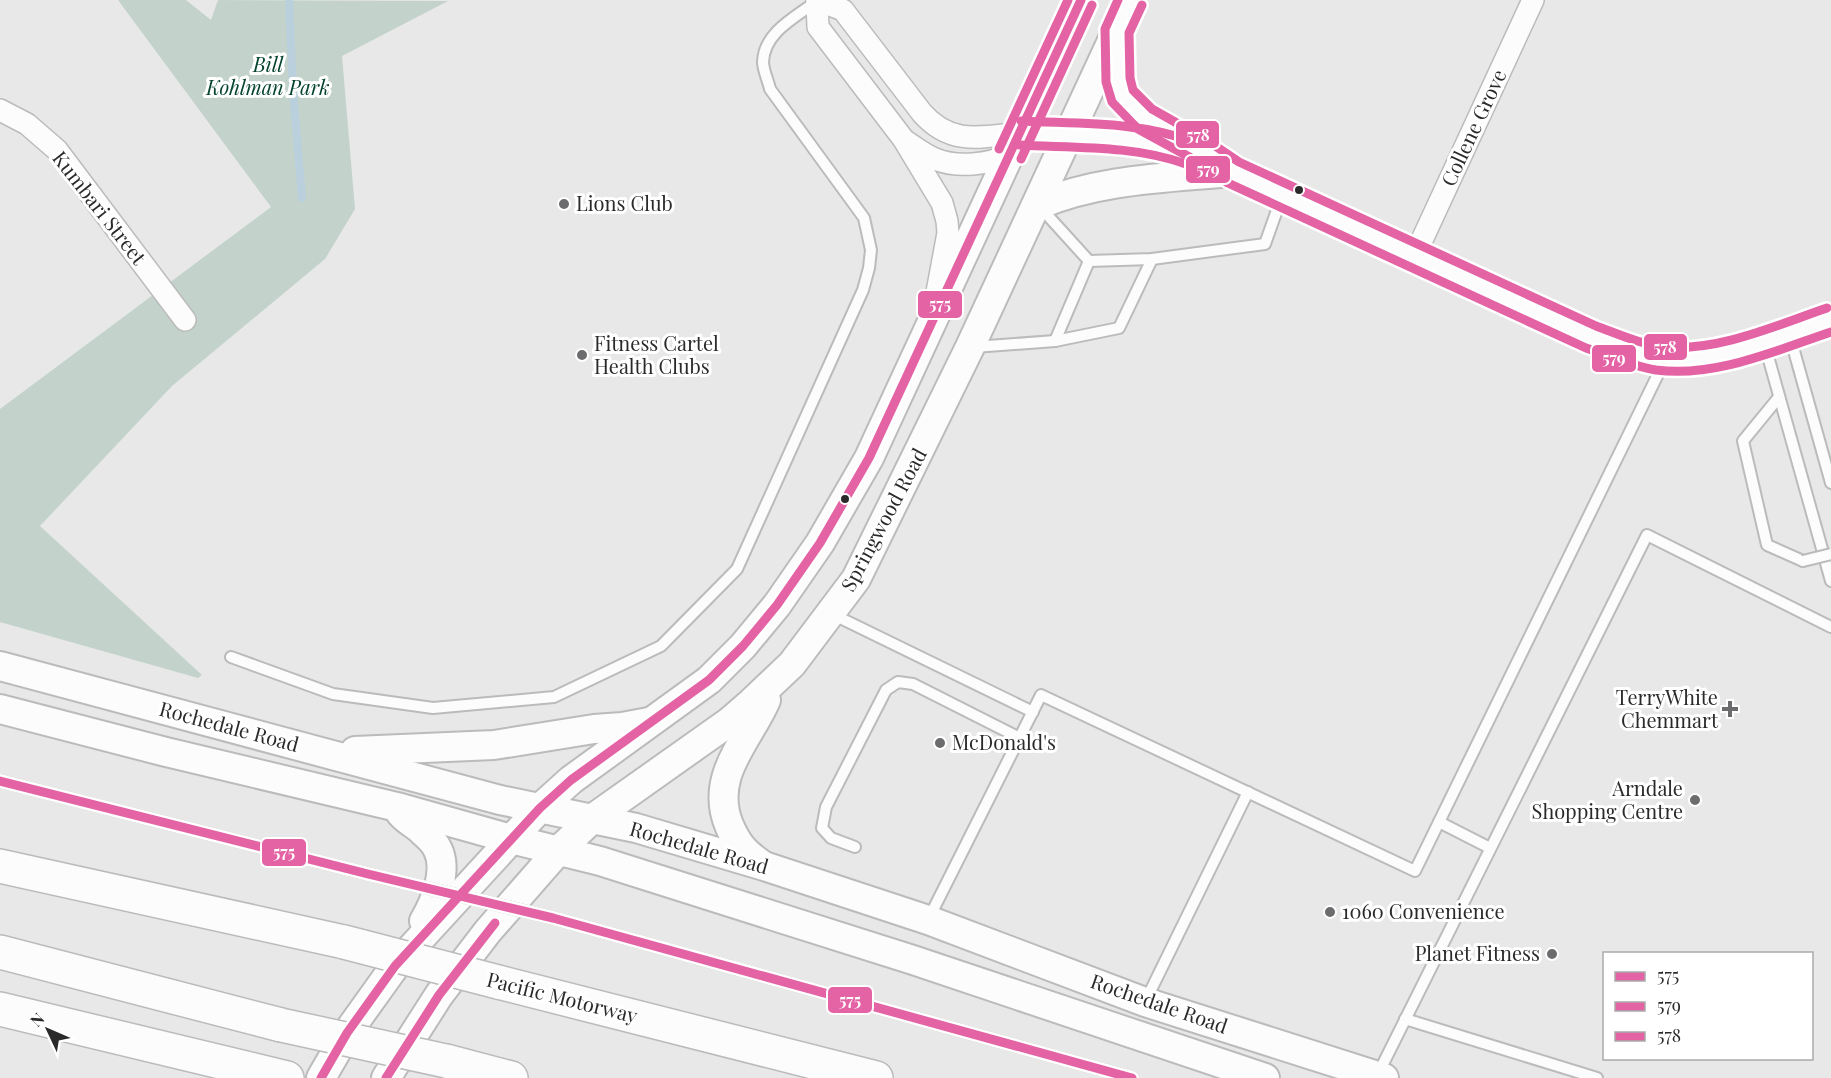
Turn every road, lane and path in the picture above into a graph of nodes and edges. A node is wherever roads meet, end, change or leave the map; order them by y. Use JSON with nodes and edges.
{"nodes":[{"id":1,"x":817,"y":0,"type":"edge"},
{"id":2,"x":1081,"y":0,"type":"edge"},
{"id":3,"x":1131,"y":0,"type":"edge"},
{"id":4,"x":1533,"y":0,"type":"edge"},
{"id":5,"x":1117,"y":30,"type":"junction"},
{"id":6,"x":0,"y":110,"type":"edge"},
{"id":7,"x":1068,"y":137,"type":"junction"},
{"id":8,"x":904,"y":140,"type":"junction"},
{"id":9,"x":1015,"y":144,"type":"junction"},
{"id":10,"x":1233,"y":172,"type":"junction"},
{"id":11,"x":1283,"y":195,"type":"junction"},
{"id":12,"x":1038,"y":205,"type":"junction"},
{"id":13,"x":1415,"y":255,"type":"junction"},
{"id":14,"x":1152,"y":259,"type":"junction"},
{"id":15,"x":1089,"y":261,"type":"junction"},
{"id":16,"x":1831,"y":319,"type":"edge"},
{"id":17,"x":185,"y":320,"type":"dead end"},
{"id":18,"x":930,"y":326,"type":"junction"},
{"id":19,"x":1776,"y":336,"type":"junction"},
{"id":20,"x":1055,"y":341,"type":"junction"},
{"id":21,"x":970,"y":347,"type":"junction"},
{"id":22,"x":1665,"y":359,"type":"junction"},
{"id":23,"x":1779,"y":397,"type":"junction"},
{"id":24,"x":1831,"y":483,"type":"edge"},
{"id":25,"x":1831,"y":554,"type":"edge"},
{"id":26,"x":1831,"y":581,"type":"edge"},
{"id":27,"x":832,"y":614,"type":"junction"},
{"id":28,"x":1831,"y":627,"type":"edge"},
{"id":29,"x":231,"y":657,"type":"dead end"},
{"id":30,"x":0,"y":666,"type":"edge"},
{"id":31,"x":774,"y":681,"type":"junction"},
{"id":32,"x":0,"y":709,"type":"edge"},
{"id":33,"x":1032,"y":712,"type":"junction"},
{"id":34,"x":654,"y":721,"type":"junction"},
{"id":35,"x":1020,"y":738,"type":"junction"},
{"id":36,"x":326,"y":753,"type":"junction"},
{"id":37,"x":0,"y":781,"type":"edge"},
{"id":38,"x":1248,"y":792,"type":"junction"},
{"id":39,"x":396,"y":807,"type":"junction"},
{"id":40,"x":540,"y":808,"type":"junction"},
{"id":41,"x":592,"y":819,"type":"junction"},
{"id":42,"x":1439,"y":822,"type":"junction"},
{"id":43,"x":511,"y":839,"type":"junction"},
{"id":44,"x":855,"y":848,"type":"dead end"},
{"id":45,"x":1490,"y":848,"type":"junction"},
{"id":46,"x":558,"y":851,"type":"junction"},
{"id":47,"x":0,"y":866,"type":"edge"},
{"id":48,"x":764,"y":866,"type":"junction"},
{"id":49,"x":928,"y":920,"type":"junction"},
{"id":50,"x":0,"y":952,"type":"edge"},
{"id":51,"x":395,"y":966,"type":"junction"},
{"id":52,"x":1145,"y":1002,"type":"junction"},
{"id":53,"x":0,"y":1009,"type":"edge"},
{"id":54,"x":1405,"y":1019,"type":"junction"},
{"id":55,"x":1380,"y":1077,"type":"edge"},
{"id":56,"x":286,"y":1078,"type":"edge"},
{"id":57,"x":321,"y":1078,"type":"edge"},
{"id":58,"x":386,"y":1078,"type":"edge"},
{"id":59,"x":511,"y":1078,"type":"edge"},
{"id":60,"x":876,"y":1078,"type":"edge"},
{"id":61,"x":1132,"y":1078,"type":"edge"},
{"id":62,"x":1265,"y":1078,"type":"edge"},
{"id":63,"x":1597,"y":1078,"type":"edge"}],
"edges":[{"from":1,"to":8,"type":"street"},
{"from":1,"to":9,"type":"street"},
{"from":1,"to":29,"type":"lane"},
{"from":2,"to":9,"type":"main road"},
{"from":3,"to":5,"type":"main road","name":"Springwood Road"},
{"from":4,"to":13,"type":"street","name":"Collene Grove"},
{"from":5,"to":7,"type":"main road","name":"Springwood Road"},
{"from":5,"to":10,"type":"main road"},
{"from":6,"to":17,"type":"street","name":"Kumbari Street"},
{"from":7,"to":9,"type":"main road"},
{"from":7,"to":10,"type":"main road"},
{"from":7,"to":12,"type":"main road","name":"Springwood Road"},
{"from":8,"to":9,"type":"street"},
{"from":8,"to":18,"type":"street"},
{"from":9,"to":18,"type":"main road"},
{"from":10,"to":11,"type":"main road"},
{"from":10,"to":12,"type":"main road"},
{"from":11,"to":13,"type":"main road"},
{"from":11,"to":14,"type":"lane"},
{"from":12,"to":15,"type":"lane"},
{"from":12,"to":21,"type":"main road","name":"Springwood Road"},
{"from":13,"to":22,"type":"main road"},
{"from":14,"to":15,"type":"lane"},
{"from":14,"to":20,"type":"lane"},
{"from":15,"to":20,"type":"lane"},
{"from":16,"to":19,"type":"main road"},
{"from":18,"to":34,"type":"main road"},
{"from":19,"to":22,"type":"main road"},
{"from":19,"to":23,"type":"lane"},
{"from":19,"to":24,"type":"lane"},
{"from":20,"to":21,"type":"lane"},
{"from":21,"to":27,"type":"main road","name":"Springwood Road"},
{"from":22,"to":42,"type":"lane"},
{"from":23,"to":25,"type":"lane","bridge":true},
{"from":23,"to":26,"type":"lane"},
{"from":27,"to":31,"type":"main road","name":"Springwood Road"},
{"from":27,"to":33,"type":"lane"},
{"from":28,"to":45,"type":"lane"},
{"from":30,"to":36,"type":"main road","name":"Rochedale Road"},
{"from":31,"to":41,"type":"main road","name":"Springwood Road"},
{"from":31,"to":48,"type":"main road"},
{"from":32,"to":39,"type":"main road","name":"Rochedale Road"},
{"from":33,"to":35,"type":"lane"},
{"from":33,"to":38,"type":"lane"},
{"from":34,"to":36,"type":"main road"},
{"from":34,"to":40,"type":"main road"},
{"from":35,"to":44,"type":"lane"},
{"from":35,"to":49,"type":"lane"},
{"from":36,"to":40,"type":"main road","name":"Rochedale Road"},
{"from":37,"to":61,"type":"lane","bridge":true},
{"from":38,"to":42,"type":"lane"},
{"from":38,"to":52,"type":"lane"},
{"from":39,"to":43,"type":"main road","name":"Rochedale Road"},
{"from":39,"to":51,"type":"main road"},
{"from":40,"to":41,"type":"main road","name":"Rochedale Road"},
{"from":40,"to":43,"type":"main road"},
{"from":41,"to":46,"type":"main road","name":"Springwood Road"},
{"from":41,"to":48,"type":"main road","name":"Rochedale Road"},
{"from":42,"to":45,"type":"lane"},
{"from":43,"to":46,"type":"main road","name":"Rochedale Road"},
{"from":43,"to":51,"type":"main road"},
{"from":45,"to":54,"type":"lane"},
{"from":46,"to":58,"type":"main road","name":"Springwood Road"},
{"from":46,"to":62,"type":"main road","name":"Rochedale Road"},
{"from":47,"to":60,"type":"highway","name":"Pacific Motorway","bridge":true},
{"from":48,"to":49,"type":"main road","name":"Rochedale Road"},
{"from":49,"to":52,"type":"main road","name":"Rochedale Road"},
{"from":50,"to":59,"type":"highway","bridge":true},
{"from":51,"to":57,"type":"main road"},
{"from":52,"to":55,"type":"main road","name":"Rochedale Road"},
{"from":53,"to":56,"type":"highway"},
{"from":54,"to":55,"type":"lane"},
{"from":54,"to":63,"type":"lane"}]}
